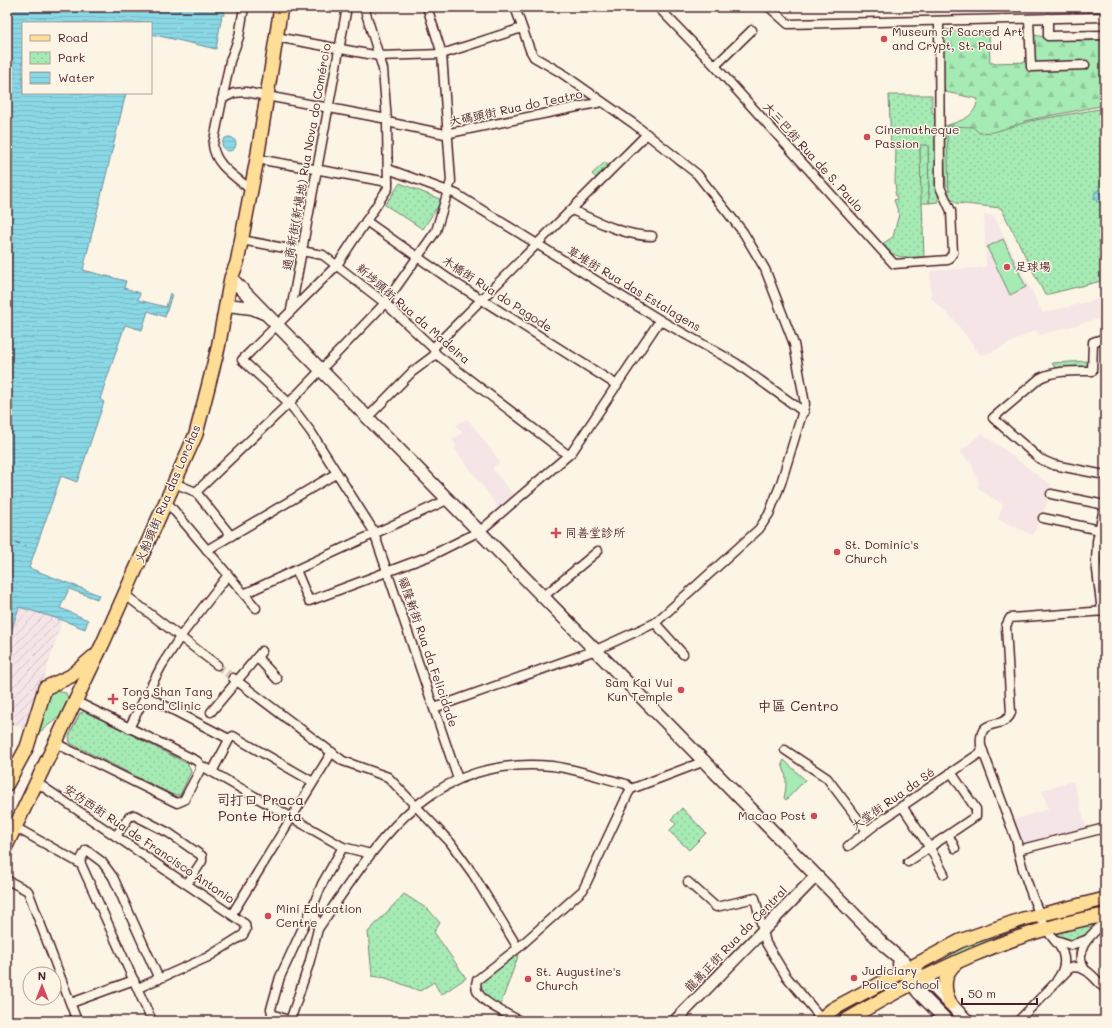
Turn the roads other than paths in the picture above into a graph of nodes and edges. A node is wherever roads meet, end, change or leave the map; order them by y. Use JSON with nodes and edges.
{"nodes":[{"id":1,"x":244,"y":7,"type":"edge"},
{"id":2,"x":281,"y":7,"type":"edge"},
{"id":3,"x":347,"y":7,"type":"edge"},
{"id":4,"x":364,"y":7,"type":"edge"},
{"id":5,"x":427,"y":7,"type":"edge"},
{"id":6,"x":515,"y":7,"type":"edge"},
{"id":7,"x":658,"y":7,"type":"edge"},
{"id":8,"x":769,"y":7,"type":"edge"},
{"id":9,"x":1105,"y":17,"type":"edge"},
{"id":10,"x":1048,"y":18,"type":"junction"},
{"id":11,"x":1029,"y":19,"type":"junction"},
{"id":12,"x":939,"y":20,"type":"junction"},
{"id":13,"x":522,"y":28,"type":"junction"},
{"id":14,"x":752,"y":30,"type":"dead end"},
{"id":15,"x":1105,"y":35,"type":"edge"},
{"id":16,"x":276,"y":37,"type":"junction"},
{"id":17,"x":339,"y":49,"type":"junction"},
{"id":18,"x":442,"y":54,"type":"junction"},
{"id":19,"x":379,"y":56,"type":"junction"},
{"id":20,"x":1085,"y":65,"type":"dead end"},
{"id":21,"x":715,"y":66,"type":"junction"},
{"id":22,"x":266,"y":96,"type":"junction"},
{"id":23,"x":222,"y":99,"type":"junction"},
{"id":24,"x":602,"y":102,"type":"junction"},
{"id":25,"x":328,"y":108,"type":"junction"},
{"id":26,"x":387,"y":120,"type":"junction"},
{"id":27,"x":448,"y":134,"type":"junction"},
{"id":28,"x":647,"y":134,"type":"junction"},
{"id":29,"x":257,"y":158,"type":"junction"},
{"id":30,"x":317,"y":169,"type":"junction"},
{"id":31,"x":388,"y":169,"type":"junction"},
{"id":32,"x":388,"y":182,"type":"junction"},
{"id":33,"x":246,"y":186,"type":"junction"},
{"id":34,"x":449,"y":191,"type":"junction"},
{"id":35,"x":572,"y":210,"type":"junction"},
{"id":36,"x":366,"y":221,"type":"junction"},
{"id":37,"x":652,"y":236,"type":"dead end"},
{"id":38,"x":241,"y":240,"type":"junction"},
{"id":39,"x":536,"y":244,"type":"junction"},
{"id":40,"x":302,"y":251,"type":"junction"},
{"id":41,"x":418,"y":257,"type":"junction"},
{"id":42,"x":337,"y":264,"type":"junction"},
{"id":43,"x":231,"y":278,"type":"junction"},
{"id":44,"x":481,"y":299,"type":"junction"},
{"id":45,"x":385,"y":303,"type":"junction"},
{"id":46,"x":227,"y":305,"type":"junction"},
{"id":47,"x":291,"y":310,"type":"junction"},
{"id":48,"x":269,"y":315,"type":"junction"},
{"id":49,"x":660,"y":320,"type":"junction"},
{"id":50,"x":278,"y":324,"type":"junction"},
{"id":51,"x":1105,"y":338,"type":"edge"},
{"id":52,"x":434,"y":351,"type":"junction"},
{"id":53,"x":321,"y":369,"type":"junction"},
{"id":54,"x":617,"y":385,"type":"junction"},
{"id":55,"x":289,"y":402,"type":"junction"},
{"id":56,"x":804,"y":412,"type":"junction"},
{"id":57,"x":368,"y":417,"type":"junction"},
{"id":58,"x":568,"y":455,"type":"junction"},
{"id":59,"x":337,"y":473,"type":"junction"},
{"id":60,"x":1105,"y":476,"type":"edge"},
{"id":61,"x":174,"y":483,"type":"junction"},
{"id":62,"x":196,"y":492,"type":"junction"},
{"id":63,"x":1051,"y":494,"type":"dead end"},
{"id":64,"x":449,"y":499,"type":"junction"},
{"id":65,"x":166,"y":501,"type":"junction"},
{"id":66,"x":1105,"y":504,"type":"edge"},
{"id":67,"x":1043,"y":518,"type":"dead end"},
{"id":68,"x":1100,"y":530,"type":"junction"},
{"id":69,"x":480,"y":531,"type":"junction"},
{"id":70,"x":374,"y":534,"type":"junction"},
{"id":71,"x":231,"y":536,"type":"junction"},
{"id":72,"x":207,"y":550,"type":"junction"},
{"id":73,"x":598,"y":551,"type":"dead end"},
{"id":74,"x":296,"y":570,"type":"junction"},
{"id":75,"x":387,"y":571,"type":"junction"},
{"id":76,"x":228,"y":576,"type":"junction"},
{"id":77,"x":124,"y":594,"type":"junction"},
{"id":78,"x":244,"y":594,"type":"junction"},
{"id":79,"x":544,"y":596,"type":"junction"},
{"id":80,"x":256,"y":608,"type":"dead end"},
{"id":81,"x":1104,"y":611,"type":"edge"},
{"id":82,"x":655,"y":623,"type":"junction"},
{"id":83,"x":180,"y":637,"type":"junction"},
{"id":84,"x":103,"y":643,"type":"junction"},
{"id":85,"x":596,"y":650,"type":"junction"},
{"id":86,"x":683,"y":654,"type":"dead end"},
{"id":87,"x":217,"y":665,"type":"tunnel mouth"},
{"id":88,"x":235,"y":679,"type":"junction"},
{"id":89,"x":277,"y":679,"type":"dead end"},
{"id":90,"x":55,"y":684,"type":"junction"},
{"id":91,"x":146,"y":696,"type":"junction"},
{"id":92,"x":76,"y":701,"type":"junction"},
{"id":93,"x":434,"y":708,"type":"junction"},
{"id":94,"x":211,"y":712,"type":"dead end"},
{"id":95,"x":129,"y":728,"type":"junction"},
{"id":96,"x":229,"y":739,"type":"junction"},
{"id":97,"x":55,"y":743,"type":"junction"},
{"id":98,"x":785,"y":750,"type":"dead end"},
{"id":99,"x":983,"y":751,"type":"junction"},
{"id":100,"x":332,"y":752,"type":"junction"},
{"id":101,"x":705,"y":761,"type":"junction"},
{"id":102,"x":200,"y":765,"type":"junction"},
{"id":103,"x":212,"y":772,"type":"junction"},
{"id":104,"x":951,"y":772,"type":"junction"},
{"id":105,"x":458,"y":779,"type":"junction"},
{"id":106,"x":36,"y":782,"type":"junction"},
{"id":107,"x":313,"y":782,"type":"junction"},
{"id":108,"x":7,"y":784,"type":"edge"},
{"id":109,"x":631,"y":789,"type":"junction"},
{"id":110,"x":414,"y":806,"type":"junction"},
{"id":111,"x":902,"y":806,"type":"junction"},
{"id":112,"x":291,"y":818,"type":"junction"},
{"id":113,"x":1105,"y":828,"type":"edge"},
{"id":114,"x":867,"y":831,"type":"junction"},
{"id":115,"x":116,"y":836,"type":"junction"},
{"id":116,"x":949,"y":836,"type":"junction"},
{"id":117,"x":10,"y":837,"type":"edge"},
{"id":118,"x":848,"y":846,"type":"dead end"},
{"id":119,"x":343,"y":847,"type":"junction"},
{"id":120,"x":930,"y":848,"type":"junction"},
{"id":121,"x":955,"y":848,"type":"dead end"},
{"id":122,"x":1018,"y":850,"type":"junction"},
{"id":123,"x":371,"y":854,"type":"junction"},
{"id":124,"x":908,"y":862,"type":"dead end"},
{"id":125,"x":79,"y":863,"type":"junction"},
{"id":126,"x":944,"y":874,"type":"dead end"},
{"id":127,"x":816,"y":876,"type":"junction"},
{"id":128,"x":7,"y":880,"type":"edge"},
{"id":129,"x":688,"y":882,"type":"dead end"},
{"id":130,"x":187,"y":884,"type":"junction"},
{"id":131,"x":1105,"y":899,"type":"edge"},
{"id":132,"x":313,"y":906,"type":"junction"},
{"id":133,"x":232,"y":914,"type":"junction"},
{"id":134,"x":1040,"y":914,"type":"junction"},
{"id":135,"x":1105,"y":915,"type":"edge"},
{"id":136,"x":1105,"y":922,"type":"edge"},
{"id":137,"x":318,"y":929,"type":"junction"},
{"id":138,"x":763,"y":930,"type":"junction"},
{"id":139,"x":1050,"y":934,"type":"junction"},
{"id":140,"x":1087,"y":939,"type":"junction"},
{"id":141,"x":518,"y":948,"type":"junction"},
{"id":142,"x":958,"y":961,"type":"junction"},
{"id":143,"x":906,"y":968,"type":"junction"},
{"id":144,"x":1086,"y":970,"type":"junction"},
{"id":145,"x":159,"y":979,"type":"junction"},
{"id":146,"x":134,"y":980,"type":"junction"},
{"id":147,"x":1057,"y":980,"type":"junction"},
{"id":148,"x":918,"y":981,"type":"junction"},
{"id":149,"x":138,"y":988,"type":"junction"},
{"id":150,"x":1105,"y":989,"type":"edge"},
{"id":151,"x":71,"y":1003,"type":"junction"},
{"id":152,"x":950,"y":1003,"type":"junction"},
{"id":153,"x":820,"y":1020,"type":"edge"},
{"id":154,"x":77,"y":1021,"type":"edge"},
{"id":155,"x":152,"y":1021,"type":"edge"},
{"id":156,"x":290,"y":1021,"type":"edge"},
{"id":157,"x":520,"y":1021,"type":"edge"},
{"id":158,"x":675,"y":1021,"type":"edge"},
{"id":159,"x":845,"y":1021,"type":"edge"},
{"id":160,"x":947,"y":1021,"type":"edge"},
{"id":161,"x":968,"y":1021,"type":"edge"},
{"id":162,"x":1018,"y":1021,"type":"edge"}],
"edges":[{"from":1,"to":23,"type":"street"},
{"from":2,"to":16,"type":"main road"},
{"from":3,"to":17,"type":"street","name":"通商新街(新填地) Rua Nova do Comércio"},
{"from":4,"to":19,"type":"street"},
{"from":5,"to":18,"type":"street"},
{"from":6,"to":13,"type":"street"},
{"from":7,"to":21,"type":"street","name":"大三巴街 Rua de S. Paulo"},
{"from":8,"to":12,"type":"street"},
{"from":9,"to":10,"type":"street"},
{"from":10,"to":11,"type":"street"},
{"from":10,"to":15,"type":"street"},
{"from":11,"to":12,"type":"street"},
{"from":11,"to":20,"type":"street"},
{"from":12,"to":21,"type":"street","name":"大三巴街 Rua de S. Paulo"},
{"from":13,"to":18,"type":"street"},
{"from":13,"to":24,"type":"street"},
{"from":14,"to":21,"type":"street"},
{"from":16,"to":17,"type":"street"},
{"from":16,"to":22,"type":"main road"},
{"from":17,"to":19,"type":"street"},
{"from":17,"to":25,"type":"street","name":"通商新街(新填地) Rua Nova do Comércio"},
{"from":18,"to":19,"type":"street"},
{"from":18,"to":27,"type":"street"},
{"from":19,"to":26,"type":"street"},
{"from":22,"to":23,"type":"street","name":"大碼頭街 Rua do Teatro"},
{"from":22,"to":25,"type":"street","name":"大碼頭街 Rua do Teatro"},
{"from":22,"to":29,"type":"main road"},
{"from":22,"to":33,"type":"main road"},
{"from":23,"to":33,"type":"street"},
{"from":24,"to":27,"type":"street","name":"大碼頭街 Rua do Teatro"},
{"from":24,"to":28,"type":"street"},
{"from":25,"to":26,"type":"street","name":"大碼頭街 Rua do Teatro"},
{"from":25,"to":30,"type":"street","name":"通商新街(新填地) Rua Nova do Comércio"},
{"from":26,"to":27,"type":"street","name":"大碼頭街 Rua do Teatro"},
{"from":26,"to":31,"type":"street"},
{"from":27,"to":34,"type":"street"},
{"from":28,"to":35,"type":"street"},
{"from":28,"to":56,"type":"street"},
{"from":29,"to":30,"type":"street"},
{"from":29,"to":38,"type":"main road"},
{"from":30,"to":32,"type":"street"},
{"from":30,"to":40,"type":"street","name":"通商新街(新填地) Rua Nova do Comércio"},
{"from":31,"to":32,"type":"street"},
{"from":31,"to":34,"type":"street","name":"草堆街 Rua das Estalagens"},
{"from":32,"to":36,"type":"street"},
{"from":33,"to":43,"type":"main road"},
{"from":34,"to":39,"type":"street","name":"草堆街 Rua das Estalagens"},
{"from":34,"to":41,"type":"street"},
{"from":35,"to":37,"type":"street"},
{"from":35,"to":39,"type":"street"},
{"from":36,"to":41,"type":"street","name":"木橋街 Rua do Pagode"},
{"from":36,"to":42,"type":"street"},
{"from":38,"to":40,"type":"street","name":"新埗頭街 Rua da Madeira"},
{"from":38,"to":43,"type":"main road"},
{"from":39,"to":44,"type":"street"},
{"from":39,"to":49,"type":"street","name":"草堆街 Rua das Estalagens"},
{"from":40,"to":42,"type":"street","name":"新埗頭街 Rua da Madeira"},
{"from":40,"to":47,"type":"street","name":"通商新街(新填地) Rua Nova do Comércio"},
{"from":41,"to":44,"type":"street","name":"木橋街 Rua do Pagode"},
{"from":41,"to":45,"type":"street"},
{"from":42,"to":45,"type":"street","name":"新埗頭街 Rua da Madeira"},
{"from":42,"to":47,"type":"street"},
{"from":43,"to":46,"type":"main road","name":"火船頭街 Rua das Lorchas"},
{"from":43,"to":48,"type":"main road"},
{"from":44,"to":52,"type":"street"},
{"from":44,"to":54,"type":"street","name":"木橋街 Rua do Pagode"},
{"from":45,"to":52,"type":"street","name":"新埗頭街 Rua da Madeira"},
{"from":45,"to":53,"type":"street"},
{"from":46,"to":48,"type":"main road"},
{"from":46,"to":61,"type":"main road","name":"火船頭街 Rua das Lorchas"},
{"from":47,"to":50,"type":"street"},
{"from":48,"to":50,"type":"main road"},
{"from":49,"to":54,"type":"street"},
{"from":49,"to":56,"type":"street","name":"草堆街 Rua das Estalagens"},
{"from":50,"to":53,"type":"main road"},
{"from":50,"to":55,"type":"street","name":"福隆新街 Rua da Felicidade"},
{"from":51,"to":60,"type":"street"},
{"from":52,"to":57,"type":"street"},
{"from":52,"to":58,"type":"street","name":"新埗頭街 Rua da Madeira"},
{"from":53,"to":55,"type":"street"},
{"from":53,"to":57,"type":"main road"},
{"from":54,"to":58,"type":"street"},
{"from":55,"to":59,"type":"street","name":"福隆新街 Rua da Felicidade"},
{"from":55,"to":62,"type":"street"},
{"from":56,"to":82,"type":"street"},
{"from":57,"to":64,"type":"main road"},
{"from":58,"to":69,"type":"street"},
{"from":59,"to":70,"type":"street","name":"福隆新街 Rua da Felicidade"},
{"from":59,"to":71,"type":"street"},
{"from":61,"to":62,"type":"street"},
{"from":61,"to":65,"type":"main road","name":"火船頭街 Rua das Lorchas"},
{"from":62,"to":71,"type":"street"},
{"from":63,"to":66,"type":"street"},
{"from":64,"to":69,"type":"main road"},
{"from":64,"to":70,"type":"street"},
{"from":65,"to":72,"type":"street"},
{"from":65,"to":77,"type":"main road","name":"火船頭街 Rua das Lorchas"},
{"from":66,"to":68,"type":"street"},
{"from":67,"to":68,"type":"street"},
{"from":68,"to":81,"type":"street"},
{"from":69,"to":75,"type":"street"},
{"from":69,"to":79,"type":"main road"},
{"from":70,"to":74,"type":"street"},
{"from":70,"to":75,"type":"street","name":"福隆新街 Rua da Felicidade"},
{"from":71,"to":72,"type":"street"},
{"from":72,"to":76,"type":"street"},
{"from":73,"to":79,"type":"street"},
{"from":74,"to":75,"type":"street"},
{"from":74,"to":78,"type":"street"},
{"from":75,"to":93,"type":"street","name":"福隆新街 Rua da Felicidade"},
{"from":76,"to":78,"type":"street"},
{"from":76,"to":83,"type":"street"},
{"from":77,"to":83,"type":"street"},
{"from":77,"to":84,"type":"main road","name":"火船頭街 Rua das Lorchas"},
{"from":78,"to":80,"type":"street"},
{"from":79,"to":85,"type":"main road"},
{"from":81,"to":99,"type":"street"},
{"from":82,"to":85,"type":"street"},
{"from":82,"to":86,"type":"street"},
{"from":83,"to":87,"type":"street"},
{"from":83,"to":91,"type":"street"},
{"from":84,"to":90,"type":"main road"},
{"from":84,"to":92,"type":"main road","name":"火船頭街 Rua das Lorchas"},
{"from":85,"to":93,"type":"street"},
{"from":85,"to":101,"type":"main road"},
{"from":88,"to":89,"type":"street"},
{"from":88,"to":94,"type":"street"},
{"from":88,"to":100,"type":"street"},
{"from":90,"to":92,"type":"main road"},
{"from":90,"to":108,"type":"main road"},
{"from":91,"to":95,"type":"street"},
{"from":91,"to":96,"type":"street"},
{"from":92,"to":95,"type":"street"},
{"from":92,"to":97,"type":"main road","name":"火船頭街 Rua das Lorchas"},
{"from":93,"to":105,"type":"street","name":"福隆新街 Rua da Felicidade"},
{"from":95,"to":102,"type":"street"},
{"from":96,"to":103,"type":"street"},
{"from":96,"to":107,"type":"street"},
{"from":97,"to":102,"type":"street"},
{"from":97,"to":106,"type":"main road","name":"火船頭街 Rua das Lorchas"},
{"from":98,"to":114,"type":"street"},
{"from":99,"to":104,"type":"street","name":"大堂街 Rua da Sé"},
{"from":99,"to":122,"type":"street"},
{"from":100,"to":107,"type":"street"},
{"from":100,"to":110,"type":"street"},
{"from":101,"to":109,"type":"street"},
{"from":101,"to":127,"type":"main road"},
{"from":102,"to":103,"type":"street"},
{"from":103,"to":112,"type":"street"},
{"from":104,"to":111,"type":"street","name":"大堂街 Rua da Sé"},
{"from":104,"to":116,"type":"street"},
{"from":105,"to":109,"type":"street"},
{"from":105,"to":110,"type":"street"},
{"from":106,"to":115,"type":"street","name":"安仿西街 Rua de Francisco Antonio"},
{"from":106,"to":117,"type":"main road","name":"火船頭街 Rua das Lorchas"},
{"from":107,"to":112,"type":"street"},
{"from":109,"to":141,"type":"street"},
{"from":110,"to":123,"type":"street"},
{"from":110,"to":141,"type":"street"},
{"from":111,"to":114,"type":"street","name":"大堂街 Rua da Sé"},
{"from":111,"to":120,"type":"street"},
{"from":112,"to":119,"type":"street"},
{"from":112,"to":133,"type":"street"},
{"from":113,"to":122,"type":"street"},
{"from":114,"to":118,"type":"street","name":"大堂街 Rua da Sé"},
{"from":115,"to":130,"type":"street","name":"安仿西街 Rua de Francisco Antonio"},
{"from":115,"to":130,"type":"street"},
{"from":116,"to":120,"type":"street"},
{"from":116,"to":121,"type":"street"},
{"from":117,"to":125,"type":"street"},
{"from":119,"to":123,"type":"street"},
{"from":119,"to":132,"type":"street"},
{"from":120,"to":124,"type":"street"},
{"from":120,"to":126,"type":"street"},
{"from":122,"to":134,"type":"street"},
{"from":123,"to":137,"type":"street"},
{"from":125,"to":145,"type":"street"},
{"from":125,"to":146,"type":"street"},
{"from":127,"to":138,"type":"street","name":"龍嵩正街 Rua da Central"},
{"from":127,"to":143,"type":"main road"},
{"from":128,"to":151,"type":"street"},
{"from":129,"to":138,"type":"street"},
{"from":130,"to":133,"type":"street","name":"安仿西街 Rua de Francisco Antonio"},
{"from":131,"to":134,"type":"main road"},
{"from":132,"to":137,"type":"street"},
{"from":132,"to":156,"type":"street"},
{"from":133,"to":145,"type":"street","name":"安仿西街 Rua de Francisco Antonio"},
{"from":134,"to":139,"type":"street"},
{"from":134,"to":143,"type":"main road"},
{"from":135,"to":139,"type":"main road"},
{"from":136,"to":140,"type":"street"},
{"from":137,"to":156,"type":"street"},
{"from":138,"to":153,"type":"street"},
{"from":138,"to":158,"type":"street","name":"龍嵩正街 Rua da Central"},
{"from":139,"to":140,"type":"street"},
{"from":139,"to":142,"type":"main road"},
{"from":139,"to":147,"type":"street"},
{"from":140,"to":144,"type":"street"},
{"from":141,"to":157,"type":"street"},
{"from":142,"to":148,"type":"main road"},
{"from":142,"to":152,"type":"main road"},
{"from":143,"to":148,"type":"main road"},
{"from":143,"to":153,"type":"main road"},
{"from":144,"to":147,"type":"street"},
{"from":144,"to":150,"type":"street"},
{"from":145,"to":149,"type":"street"},
{"from":146,"to":149,"type":"street"},
{"from":146,"to":151,"type":"street"},
{"from":147,"to":162,"type":"street"},
{"from":148,"to":152,"type":"main road"},
{"from":148,"to":159,"type":"main road"},
{"from":148,"to":160,"type":"main road"},
{"from":149,"to":155,"type":"street"},
{"from":151,"to":154,"type":"street"},
{"from":152,"to":161,"type":"main road"}]}
